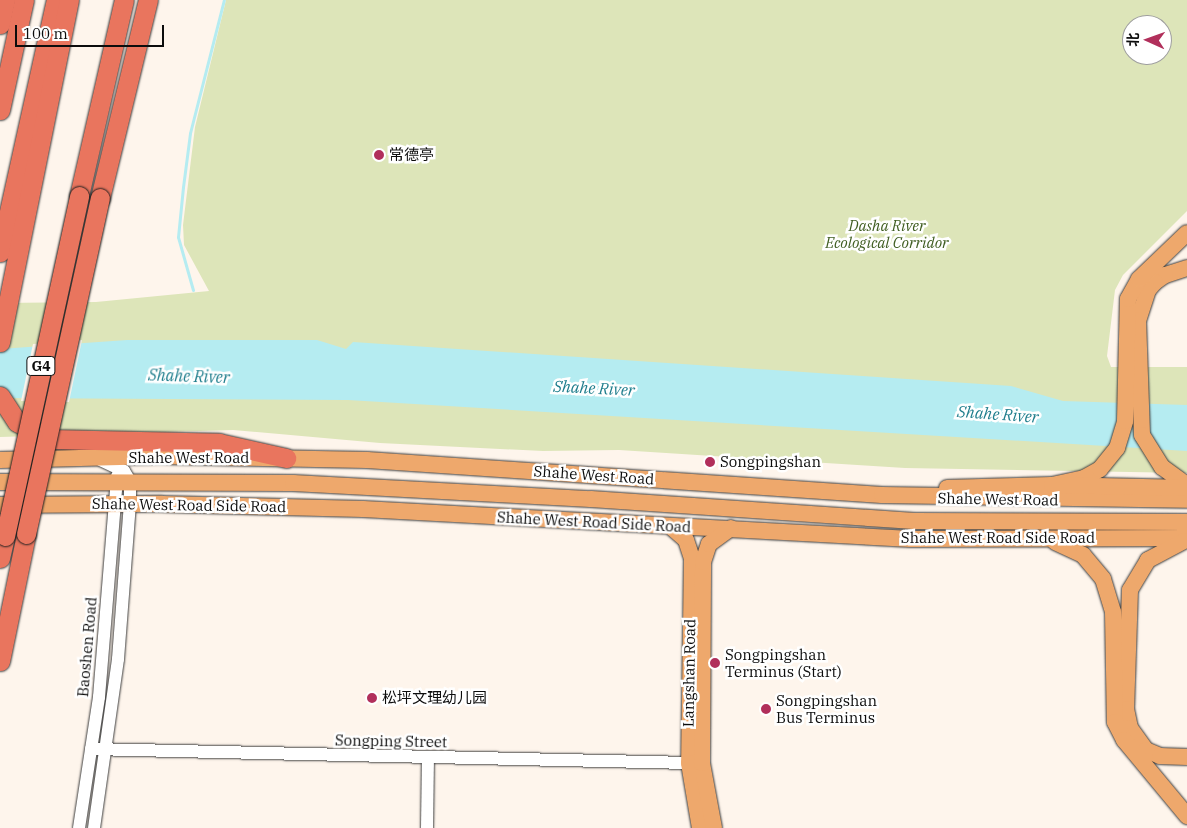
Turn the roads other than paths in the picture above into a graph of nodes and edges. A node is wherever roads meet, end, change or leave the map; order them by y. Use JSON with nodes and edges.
{"nodes":[{"id":1,"x":5,"y":0,"type":"edge"},
{"id":2,"x":24,"y":0,"type":"edge"},
{"id":3,"x":56,"y":0,"type":"edge"},
{"id":4,"x":69,"y":0,"type":"edge"},
{"id":5,"x":124,"y":0,"type":"edge"},
{"id":6,"x":148,"y":0,"type":"edge"},
{"id":7,"x":0,"y":24,"type":"edge"},
{"id":8,"x":0,"y":110,"type":"edge"},
{"id":9,"x":1187,"y":233,"type":"edge"},
{"id":10,"x":0,"y":252,"type":"edge"},
{"id":11,"x":1187,"y":268,"type":"edge"},
{"id":12,"x":1132,"y":320,"type":"junction"},
{"id":13,"x":0,"y":342,"type":"edge"},
{"id":14,"x":0,"y":396,"type":"edge"},
{"id":15,"x":253,"y":457,"type":"junction"},
{"id":16,"x":286,"y":458,"type":"junction"},
{"id":17,"x":93,"y":459,"type":"junction"},
{"id":18,"x":0,"y":460,"type":"edge"},
{"id":19,"x":541,"y":472,"type":"junction"},
{"id":20,"x":123,"y":478,"type":"junction"},
{"id":21,"x":0,"y":482,"type":"edge"},
{"id":22,"x":1052,"y":485,"type":"junction"},
{"id":23,"x":1187,"y":486,"type":"edge"},
{"id":24,"x":434,"y":492,"type":"junction"},
{"id":25,"x":455,"y":492,"type":"junction"},
{"id":26,"x":882,"y":496,"type":"junction"},
{"id":27,"x":1187,"y":500,"type":"edge"},
{"id":28,"x":113,"y":504,"type":"junction"},
{"id":29,"x":130,"y":504,"type":"junction"},
{"id":30,"x":0,"y":505,"type":"edge"},
{"id":31,"x":876,"y":519,"type":"junction"},
{"id":32,"x":579,"y":522,"type":"junction"},
{"id":33,"x":1187,"y":522,"type":"edge"},
{"id":34,"x":670,"y":526,"type":"junction"},
{"id":35,"x":730,"y":528,"type":"junction"},
{"id":36,"x":759,"y":530,"type":"junction"},
{"id":37,"x":1038,"y":539,"type":"junction"},
{"id":38,"x":1187,"y":539,"type":"edge"},
{"id":39,"x":0,"y":558,"type":"edge"},
{"id":40,"x":1120,"y":613,"type":"junction"},
{"id":41,"x":0,"y":661,"type":"edge"},
{"id":42,"x":1120,"y":710,"type":"junction"},
{"id":43,"x":91,"y":749,"type":"junction"},
{"id":44,"x":106,"y":750,"type":"junction"},
{"id":45,"x":1187,"y":757,"type":"edge"},
{"id":46,"x":428,"y":759,"type":"junction"},
{"id":47,"x":689,"y":763,"type":"junction"},
{"id":48,"x":1187,"y":816,"type":"edge"},
{"id":49,"x":79,"y":828,"type":"edge"},
{"id":50,"x":94,"y":828,"type":"edge"},
{"id":51,"x":427,"y":828,"type":"edge"},
{"id":52,"x":700,"y":828,"type":"edge"},
{"id":53,"x":714,"y":828,"type":"edge"}],
"edges":[{"from":1,"to":7,"type":"highway"},
{"from":2,"to":8,"type":"highway"},
{"from":3,"to":10,"type":"highway"},
{"from":4,"to":13,"type":"highway"},
{"from":5,"to":39,"type":"highway","number":"G4","bridge":true},
{"from":6,"to":41,"type":"highway","number":"G4","bridge":true},
{"from":9,"to":12,"type":"main road"},
{"from":11,"to":12,"type":"main road"},
{"from":12,"to":22,"type":"main road"},
{"from":12,"to":23,"type":"main road"},
{"from":14,"to":16,"type":"highway","bridge":true},
{"from":15,"to":16,"type":"main road","name":"Shahe West Road"},
{"from":15,"to":17,"type":"main road","name":"Shahe West Road"},
{"from":15,"to":20,"type":"main road"},
{"from":16,"to":19,"type":"main road","name":"Shahe West Road"},
{"from":17,"to":18,"type":"main road","name":"Shahe West Road"},
{"from":17,"to":20,"type":"street"},
{"from":19,"to":24,"type":"main road"},
{"from":19,"to":26,"type":"main road","name":"Shahe West Road"},
{"from":20,"to":21,"type":"main road","name":"Shahe West Road"},
{"from":20,"to":24,"type":"main road","name":"Shahe West Road"},
{"from":20,"to":28,"type":"street","name":"Baoshen Road"},
{"from":20,"to":29,"type":"street","name":"Baoshen Road"},
{"from":22,"to":23,"type":"main road"},
{"from":22,"to":26,"type":"main road"},
{"from":24,"to":25,"type":"main road","name":"Shahe West Road"},
{"from":25,"to":31,"type":"main road","name":"Shahe West Road"},
{"from":25,"to":32,"type":"main road"},
{"from":26,"to":27,"type":"main road","name":"Shahe West Road"},
{"from":28,"to":29,"type":"main road","name":"Shahe West Road Side Road"},
{"from":28,"to":30,"type":"main road","name":"Shahe West Road Side Road"},
{"from":28,"to":43,"type":"street","name":"Baoshen Road"},
{"from":29,"to":32,"type":"main road","name":"Shahe West Road Side Road"},
{"from":29,"to":44,"type":"street","name":"Baoshen Road"},
{"from":31,"to":33,"type":"main road","name":"Shahe West Road"},
{"from":31,"to":36,"type":"main road"},
{"from":32,"to":34,"type":"main road","name":"Shahe West Road Side Road"},
{"from":34,"to":35,"type":"main road","name":"Shahe West Road Side Road"},
{"from":34,"to":47,"type":"main road","name":"Langshan Road"},
{"from":35,"to":36,"type":"main road","name":"Shahe West Road Side Road"},
{"from":35,"to":53,"type":"main road","name":"Langshan Road"},
{"from":36,"to":37,"type":"main road","name":"Shahe West Road Side Road"},
{"from":37,"to":38,"type":"main road","name":"Shahe West Road Side Road"},
{"from":37,"to":40,"type":"main road"},
{"from":38,"to":40,"type":"main road"},
{"from":40,"to":42,"type":"main road"},
{"from":42,"to":45,"type":"main road"},
{"from":42,"to":48,"type":"main road"},
{"from":43,"to":44,"type":"street","name":"Songping Street"},
{"from":43,"to":49,"type":"street","name":"Baoshen Road"},
{"from":44,"to":46,"type":"street","name":"Songping Street"},
{"from":44,"to":50,"type":"street","name":"Baoshen Road"},
{"from":46,"to":47,"type":"street","name":"Songping Street"},
{"from":46,"to":51,"type":"street"},
{"from":47,"to":52,"type":"main road","name":"Langshan Road"}]}
